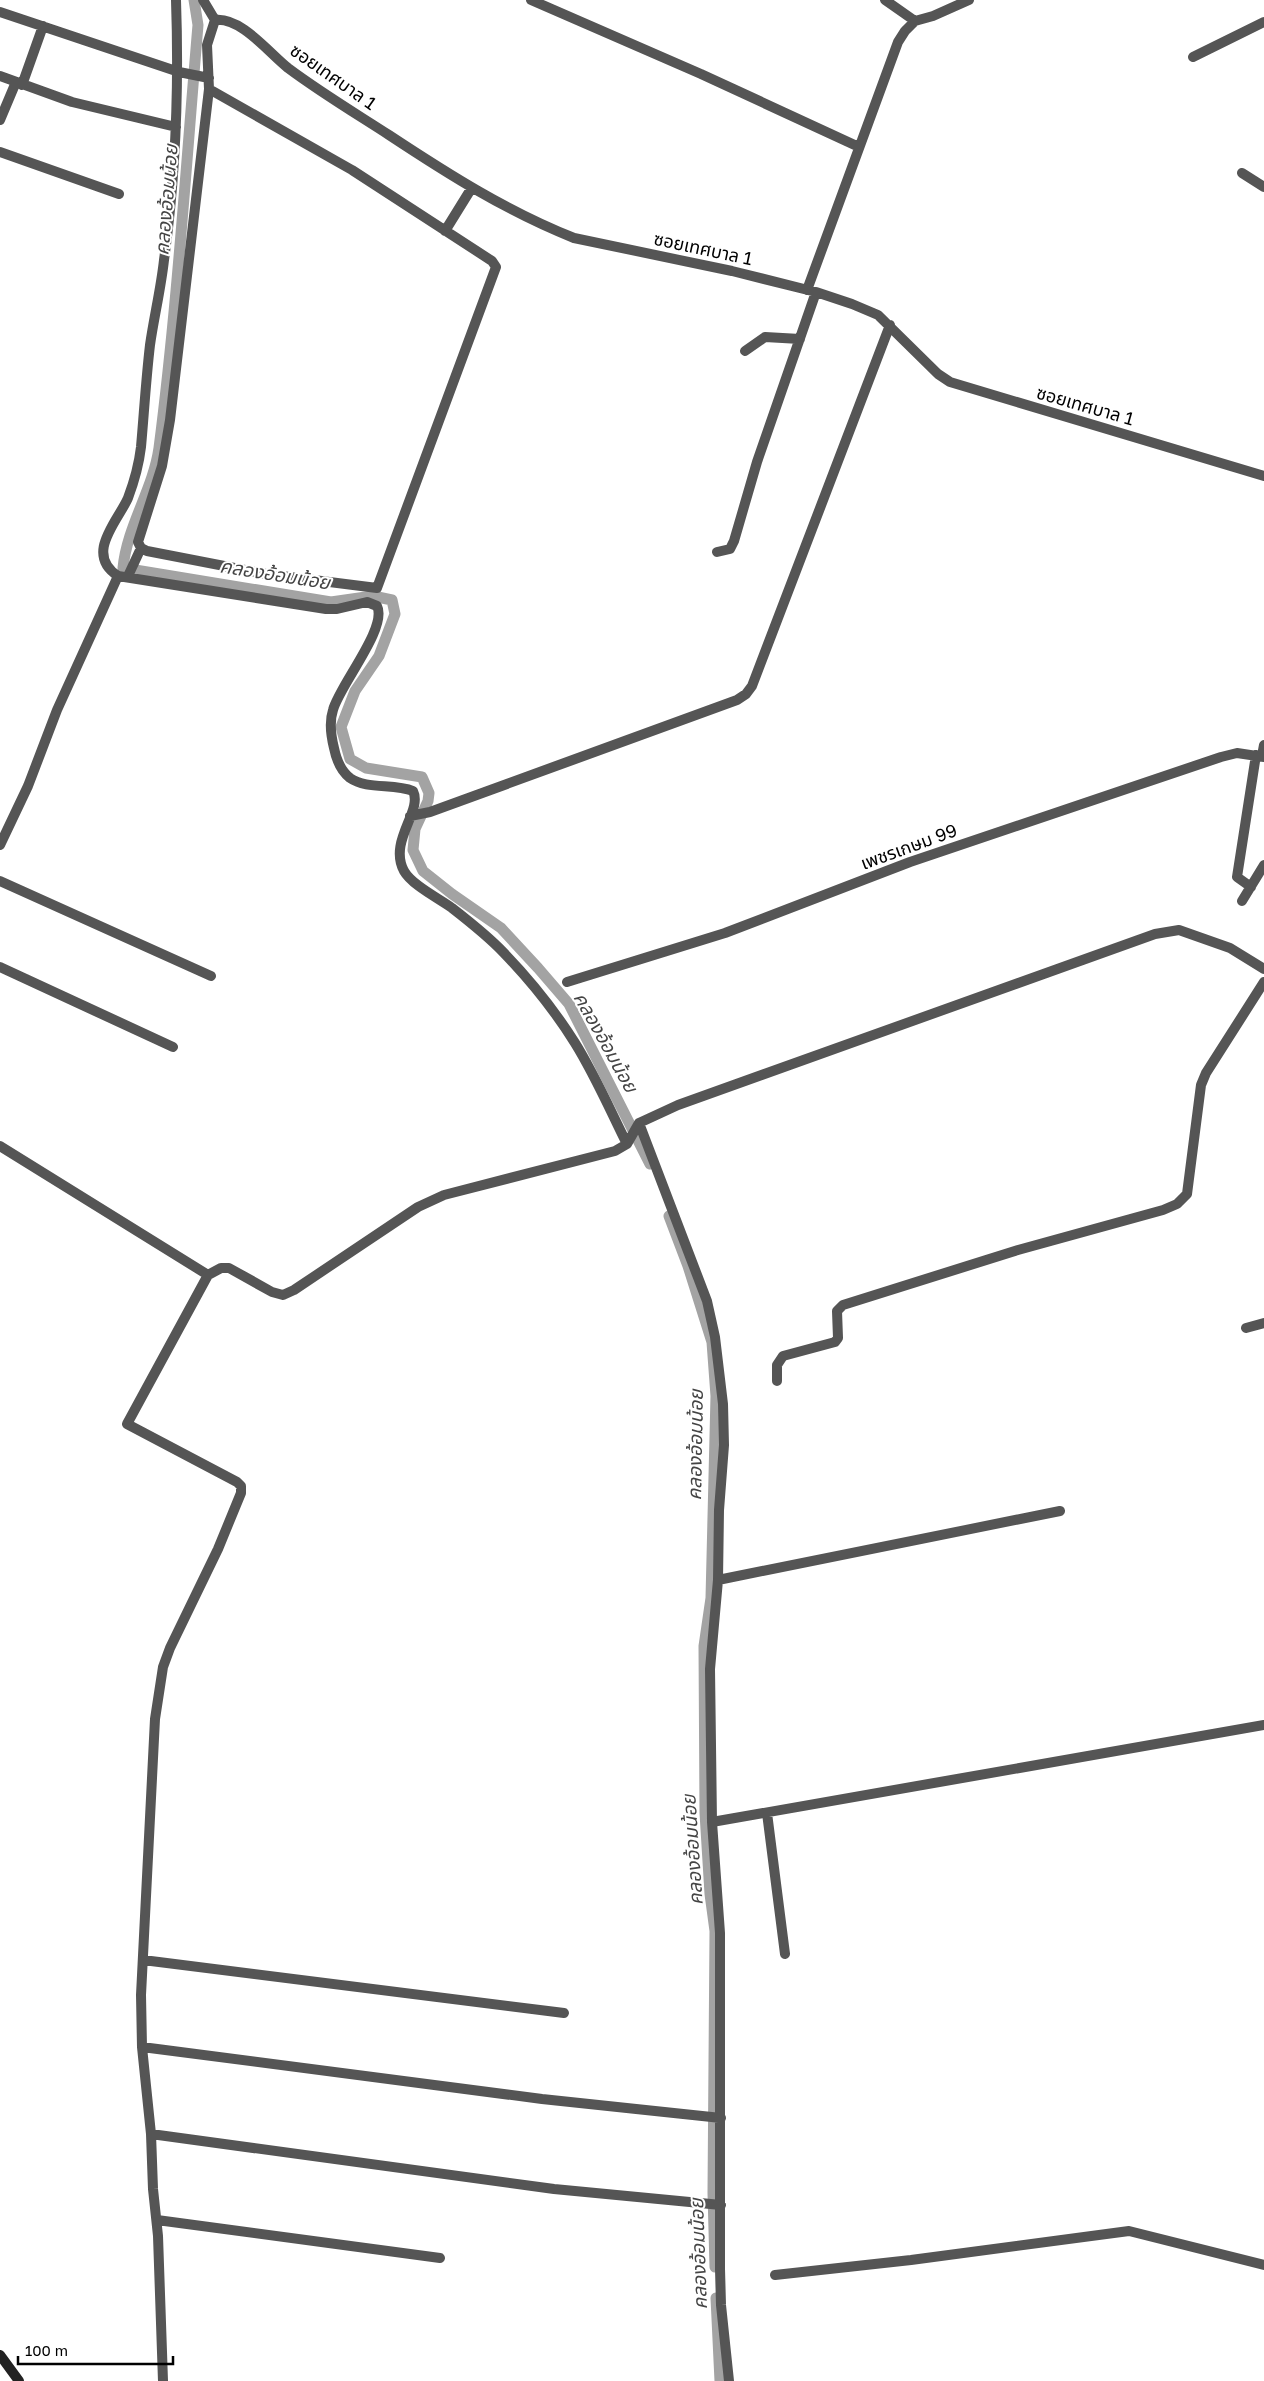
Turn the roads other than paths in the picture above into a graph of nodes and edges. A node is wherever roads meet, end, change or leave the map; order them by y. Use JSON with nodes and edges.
{"nodes":[{"id":1,"x":176,"y":0,"type":"edge"},
{"id":2,"x":203,"y":0,"type":"edge"},
{"id":3,"x":531,"y":0,"type":"edge"},
{"id":4,"x":884,"y":0,"type":"edge"},
{"id":5,"x":969,"y":0,"type":"edge"},
{"id":6,"x":0,"y":12,"type":"edge"},
{"id":7,"x":214,"y":20,"type":"junction"},
{"id":8,"x":915,"y":21,"type":"junction"},
{"id":9,"x":1264,"y":22,"type":"edge"},
{"id":10,"x":43,"y":26,"type":"junction"},
{"id":11,"x":1193,"y":57,"type":"dead end"},
{"id":12,"x":182,"y":73,"type":"junction"},
{"id":13,"x":0,"y":76,"type":"edge"},
{"id":14,"x":204,"y":77,"type":"junction"},
{"id":15,"x":19,"y":84,"type":"junction"},
{"id":16,"x":209,"y":89,"type":"junction"},
{"id":17,"x":0,"y":120,"type":"edge"},
{"id":18,"x":176,"y":127,"type":"junction"},
{"id":19,"x":859,"y":147,"type":"junction"},
{"id":20,"x":0,"y":152,"type":"edge"},
{"id":21,"x":1242,"y":173,"type":"dead end"},
{"id":22,"x":1264,"y":187,"type":"edge"},
{"id":23,"x":470,"y":188,"type":"junction"},
{"id":24,"x":119,"y":194,"type":"dead end"},
{"id":25,"x":445,"y":231,"type":"junction"},
{"id":26,"x":812,"y":291,"type":"junction"},
{"id":27,"x":890,"y":325,"type":"junction"},
{"id":28,"x":800,"y":339,"type":"junction"},
{"id":29,"x":745,"y":351,"type":"dead end"},
{"id":30,"x":1264,"y":476,"type":"edge"},
{"id":31,"x":139,"y":552,"type":"junction"},
{"id":32,"x":717,"y":552,"type":"dead end"},
{"id":33,"x":119,"y":573,"type":"junction"},
{"id":34,"x":1264,"y":745,"type":"edge"},
{"id":35,"x":1261,"y":756,"type":"edge"},
{"id":36,"x":412,"y":816,"type":"junction"},
{"id":37,"x":0,"y":845,"type":"edge"},
{"id":38,"x":1264,"y":865,"type":"edge"},
{"id":39,"x":0,"y":881,"type":"edge"},
{"id":40,"x":1250,"y":887,"type":"junction"},
{"id":41,"x":1242,"y":901,"type":"dead end"},
{"id":42,"x":0,"y":967,"type":"edge"},
{"id":43,"x":1264,"y":969,"type":"edge"},
{"id":44,"x":211,"y":976,"type":"dead end"},
{"id":45,"x":566,"y":982,"type":"dead end"},
{"id":46,"x":1264,"y":982,"type":"edge"},
{"id":47,"x":173,"y":1047,"type":"dead end"},
{"id":48,"x":638,"y":1125,"type":"junction"},
{"id":49,"x":628,"y":1143,"type":"junction"},
{"id":50,"x":0,"y":1146,"type":"edge"},
{"id":51,"x":208,"y":1275,"type":"junction"},
{"id":52,"x":1264,"y":1323,"type":"edge"},
{"id":53,"x":1246,"y":1328,"type":"dead end"},
{"id":54,"x":777,"y":1381,"type":"dead end"},
{"id":55,"x":1060,"y":1511,"type":"dead end"},
{"id":56,"x":718,"y":1580,"type":"junction"},
{"id":57,"x":1264,"y":1724,"type":"edge"},
{"id":58,"x":767,"y":1813,"type":"junction"},
{"id":59,"x":712,"y":1822,"type":"junction"},
{"id":60,"x":785,"y":1954,"type":"dead end"},
{"id":61,"x":143,"y":1960,"type":"junction"},
{"id":62,"x":564,"y":2013,"type":"dead end"},
{"id":63,"x":142,"y":2047,"type":"junction"},
{"id":64,"x":717,"y":2117,"type":"junction"},
{"id":65,"x":151,"y":2134,"type":"junction"},
{"id":66,"x":716,"y":2205,"type":"junction"},
{"id":67,"x":157,"y":2220,"type":"junction"},
{"id":68,"x":440,"y":2258,"type":"dead end"},
{"id":69,"x":1264,"y":2265,"type":"edge"},
{"id":70,"x":775,"y":2275,"type":"dead end"},
{"id":71,"x":0,"y":2355,"type":"edge"},
{"id":72,"x":19,"y":2381,"type":"edge"},
{"id":73,"x":163,"y":2381,"type":"edge"},
{"id":74,"x":729,"y":2381,"type":"edge"}],
"edges":[{"from":1,"to":12,"type":"street"},
{"from":2,"to":7,"type":"street"},
{"from":3,"to":19,"type":"street"},
{"from":4,"to":8,"type":"street"},
{"from":5,"to":8,"type":"street"},
{"from":6,"to":10,"type":"street"},
{"from":7,"to":14,"type":"street"},
{"from":7,"to":23,"type":"street","name":"ซอยเทศบาล 1"},
{"from":8,"to":19,"type":"street"},
{"from":9,"to":11,"type":"street"},
{"from":10,"to":12,"type":"street"},
{"from":10,"to":15,"type":"street"},
{"from":12,"to":14,"type":"street"},
{"from":12,"to":18,"type":"street"},
{"from":13,"to":15,"type":"street"},
{"from":14,"to":16,"type":"street"},
{"from":15,"to":17,"type":"street"},
{"from":15,"to":18,"type":"street"},
{"from":16,"to":25,"type":"street"},
{"from":16,"to":31,"type":"street"},
{"from":18,"to":33,"type":"street"},
{"from":19,"to":26,"type":"street"},
{"from":20,"to":24,"type":"street"},
{"from":21,"to":22,"type":"street"},
{"from":23,"to":25,"type":"street"},
{"from":23,"to":26,"type":"street","name":"ซอยเทศบาล 1"},
{"from":25,"to":31,"type":"street"},
{"from":26,"to":27,"type":"street","name":"ซอยเทศบาล 1"},
{"from":26,"to":28,"type":"street"},
{"from":27,"to":30,"type":"street","name":"ซอยเทศบาล 1"},
{"from":27,"to":36,"type":"street"},
{"from":28,"to":29,"type":"street"},
{"from":28,"to":32,"type":"street"},
{"from":31,"to":33,"type":"street"},
{"from":33,"to":36,"type":"street"},
{"from":33,"to":37,"type":"street"},
{"from":34,"to":35,"type":"street"},
{"from":35,"to":40,"type":"street"},
{"from":35,"to":45,"type":"street","name":"เพชรเกษม 99"},
{"from":36,"to":49,"type":"street"},
{"from":38,"to":40,"type":"street"},
{"from":39,"to":44,"type":"street"},
{"from":40,"to":41,"type":"street"},
{"from":42,"to":47,"type":"street"},
{"from":43,"to":48,"type":"street"},
{"from":46,"to":54,"type":"street"},
{"from":48,"to":49,"type":"street"},
{"from":48,"to":56,"type":"street"},
{"from":49,"to":51,"type":"street"},
{"from":50,"to":51,"type":"street"},
{"from":51,"to":61,"type":"street"},
{"from":52,"to":53,"type":"street"},
{"from":55,"to":56,"type":"street"},
{"from":56,"to":59,"type":"street"},
{"from":57,"to":58,"type":"street"},
{"from":58,"to":59,"type":"street"},
{"from":58,"to":60,"type":"street"},
{"from":59,"to":64,"type":"street"},
{"from":61,"to":62,"type":"street"},
{"from":61,"to":63,"type":"street"},
{"from":63,"to":64,"type":"street"},
{"from":63,"to":65,"type":"street"},
{"from":64,"to":66,"type":"street"},
{"from":65,"to":66,"type":"street"},
{"from":65,"to":67,"type":"street"},
{"from":66,"to":74,"type":"street"},
{"from":67,"to":68,"type":"street"},
{"from":67,"to":73,"type":"street"},
{"from":69,"to":70,"type":"street"},
{"from":71,"to":72,"type":"main road"}]}
